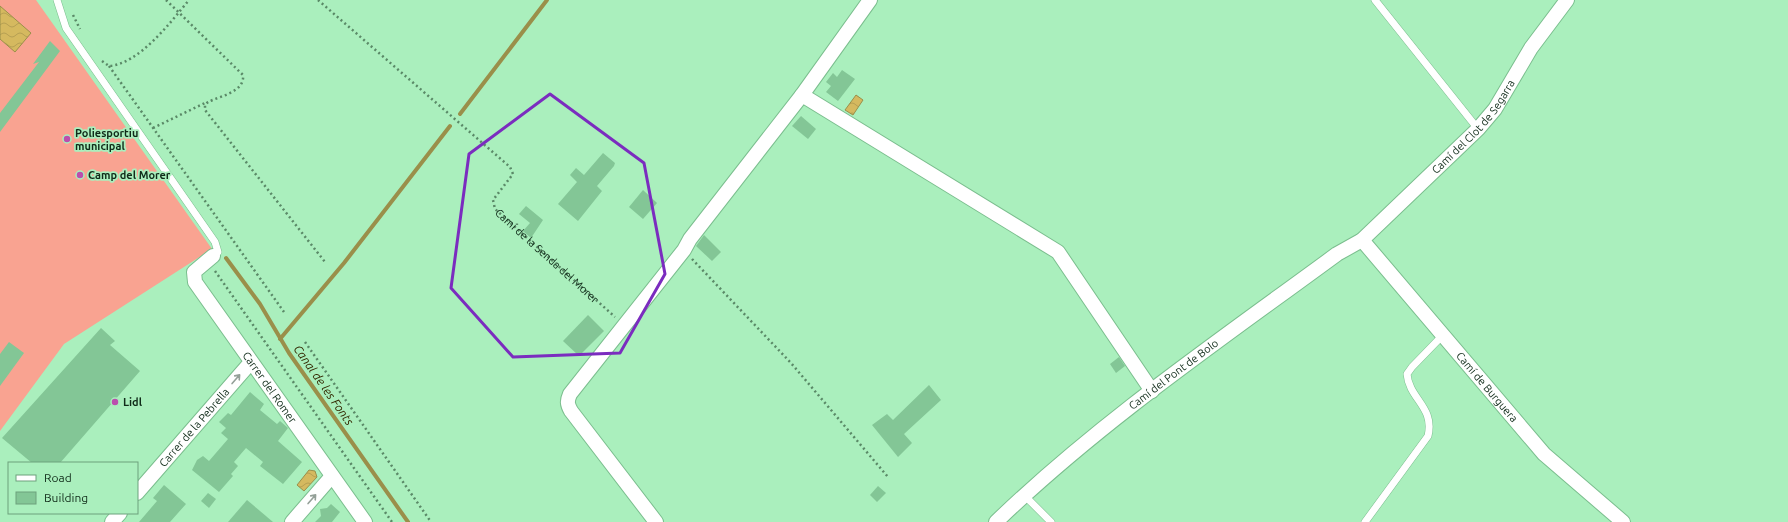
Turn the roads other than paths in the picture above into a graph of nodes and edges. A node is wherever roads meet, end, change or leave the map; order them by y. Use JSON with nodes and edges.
{"nodes":[{"id":1,"x":57,"y":0,"type":"edge"},
{"id":2,"x":870,"y":0,"type":"edge"},
{"id":3,"x":1376,"y":0,"type":"edge"},
{"id":4,"x":1568,"y":0,"type":"edge"},
{"id":5,"x":802,"y":95,"type":"junction"},
{"id":6,"x":1478,"y":129,"type":"junction"},
{"id":7,"x":1362,"y":240,"type":"junction"},
{"id":8,"x":210,"y":258,"type":"joint"},
{"id":9,"x":1444,"y":335,"type":"junction"},
{"id":10,"x":252,"y":362,"type":"junction"},
{"id":11,"x":1152,"y":391,"type":"junction"},
{"id":12,"x":332,"y":476,"type":"junction"},
{"id":13,"x":138,"y":492,"type":"edge"},
{"id":14,"x":1024,"y":495,"type":"junction"},
{"id":15,"x":119,"y":514,"type":"edge"},
{"id":16,"x":112,"y":522,"type":"edge"},
{"id":17,"x":292,"y":522,"type":"edge"},
{"id":18,"x":365,"y":522,"type":"edge"},
{"id":19,"x":656,"y":522,"type":"edge"},
{"id":20,"x":996,"y":522,"type":"edge"},
{"id":21,"x":1051,"y":522,"type":"edge"},
{"id":22,"x":1365,"y":522,"type":"edge"},
{"id":23,"x":1623,"y":522,"type":"edge"}],
"edges":[{"from":1,"to":8,"type":"lane"},
{"from":2,"to":5,"type":"street"},
{"from":3,"to":6,"type":"lane"},
{"from":4,"to":6,"type":"street","name":"Camí del Clot de Segarra"},
{"from":5,"to":11,"type":"street"},
{"from":5,"to":19,"type":"street"},
{"from":6,"to":7,"type":"street","name":"Camí del Clot de Segarra"},
{"from":7,"to":9,"type":"street","name":"Camí de Burguera"},
{"from":7,"to":11,"type":"street","name":"Camí del Pont de Bolo"},
{"from":8,"to":10,"type":"street","name":"Carrer del Romer"},
{"from":9,"to":22,"type":"lane"},
{"from":9,"to":23,"type":"street","name":"Camí de Burguera"},
{"from":10,"to":12,"type":"street","name":"Carrer del Romer"},
{"from":13,"to":10,"type":"street","name":"Carrer de la Pebrella","one_way":true},
{"from":11,"to":14,"type":"street","name":"Camí del Pont de Bolo"},
{"from":17,"to":12,"type":"street","one_way":true},
{"from":12,"to":18,"type":"street","name":"Carrer del Romer"},
{"from":14,"to":20,"type":"street","name":"Camí del Pont de Bolo"},
{"from":14,"to":21,"type":"lane"},
{"from":15,"to":16,"type":"street"}]}
